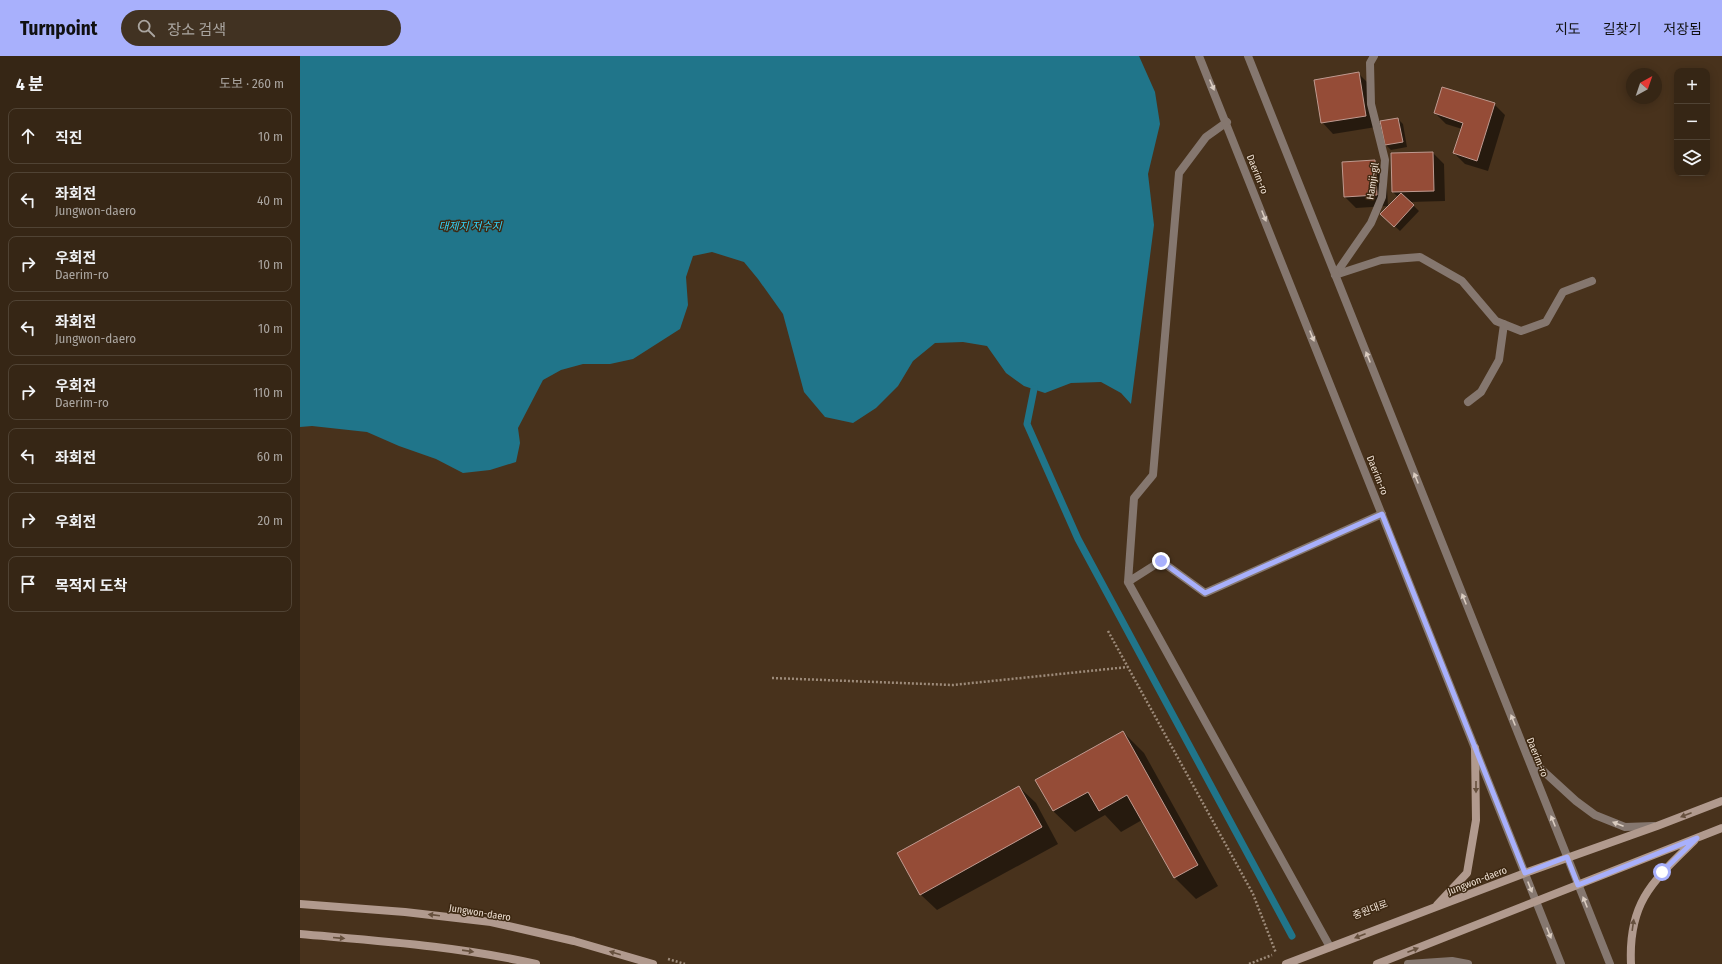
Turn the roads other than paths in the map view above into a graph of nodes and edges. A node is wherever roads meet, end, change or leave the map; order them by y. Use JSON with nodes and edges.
{"nodes":[{"id":1,"x":1199,"y":56,"type":"edge"},
{"id":2,"x":1248,"y":56,"type":"edge"},
{"id":3,"x":1374,"y":56,"type":"edge"},
{"id":4,"x":1227,"y":122,"type":"junction"},
{"id":5,"x":1335,"y":275,"type":"junction"},
{"id":6,"x":1592,"y":281,"type":"dead end"},
{"id":7,"x":1504,"y":324,"type":"junction"},
{"id":8,"x":1468,"y":402,"type":"dead end"},
{"id":9,"x":1382,"y":514,"type":"junction"},
{"id":10,"x":1128,"y":582,"type":"junction"},
{"id":11,"x":1476,"y":748,"type":"junction"},
{"id":12,"x":1527,"y":756,"type":"junction"},
{"id":13,"x":1722,"y":801,"type":"edge"},
{"id":14,"x":1657,"y":826,"type":"junction"},
{"id":15,"x":1722,"y":828,"type":"edge"},
{"id":16,"x":1697,"y":838,"type":"junction"},
{"id":17,"x":1567,"y":857,"type":"junction"},
{"id":18,"x":1525,"y":873,"type":"junction"},
{"id":19,"x":1578,"y":885,"type":"junction"},
{"id":20,"x":1536,"y":902,"type":"junction"},
{"id":21,"x":300,"y":904,"type":"edge"},
{"id":22,"x":1436,"y":906,"type":"junction"},
{"id":23,"x":300,"y":934,"type":"edge"},
{"id":24,"x":1330,"y":947,"type":"junction"},
{"id":25,"x":536,"y":964,"type":"edge"},
{"id":26,"x":653,"y":964,"type":"edge"},
{"id":27,"x":1286,"y":964,"type":"edge"},
{"id":28,"x":1377,"y":964,"type":"edge"},
{"id":29,"x":1408,"y":964,"type":"edge"},
{"id":30,"x":1468,"y":964,"type":"edge"},
{"id":31,"x":1561,"y":964,"type":"edge"},
{"id":32,"x":1610,"y":964,"type":"edge"},
{"id":33,"x":1631,"y":964,"type":"edge"}],
"edges":[{"from":1,"to":4,"type":"street","name":"Daerim-ro","one_way":true},
{"from":2,"to":5,"type":"street","name":"Daerim-ro"},
{"from":3,"to":5,"type":"street","name":"Hamji-gil"},
{"from":4,"to":9,"type":"street","name":"Daerim-ro","one_way":true},
{"from":4,"to":10,"type":"street"},
{"from":5,"to":7,"type":"street"},
{"from":12,"to":5,"type":"street","name":"Daerim-ro","one_way":true},
{"from":6,"to":7,"type":"street"},
{"from":7,"to":8,"type":"street"},
{"from":9,"to":10,"type":"street"},
{"from":9,"to":11,"type":"street","name":"Daerim-ro"},
{"from":10,"to":24,"type":"street"},
{"from":11,"to":18,"type":"street","name":"Daerim-ro"},
{"from":11,"to":22,"type":"main road","one_way":true},
{"from":14,"to":12,"type":"street","one_way":true},
{"from":17,"to":12,"type":"street","name":"Daerim-ro","one_way":true},
{"from":13,"to":14,"type":"main road","name":"Jungwon-daero","one_way":true},
{"from":14,"to":17,"type":"main road","name":"Jungwon-daero"},
{"from":15,"to":16,"type":"main road"},
{"from":16,"to":19,"type":"main road"},
{"from":33,"to":16,"type":"main road","one_way":true},
{"from":17,"to":18,"type":"main road","name":"Jungwon-daero"},
{"from":17,"to":19,"type":"street","name":"Daerim-ro"},
{"from":18,"to":20,"type":"street","name":"Daerim-ro","one_way":true},
{"from":18,"to":22,"type":"main road","name":"Jungwon-daero"},
{"from":19,"to":20,"type":"main road"},
{"from":32,"to":19,"type":"street","name":"Daerim-ro","one_way":true},
{"from":28,"to":20,"type":"main road","one_way":true},
{"from":20,"to":31,"type":"street","name":"Daerim-ro","one_way":true},
{"from":26,"to":21,"type":"main road","name":"Jungwon-daero","one_way":true},
{"from":22,"to":24,"type":"main road","name":"Jungwon-daero","one_way":true},
{"from":23,"to":25,"type":"main road","one_way":true},
{"from":24,"to":27,"type":"main road","name":"Jungwon-daero"},
{"from":29,"to":30,"type":"street"}]}
